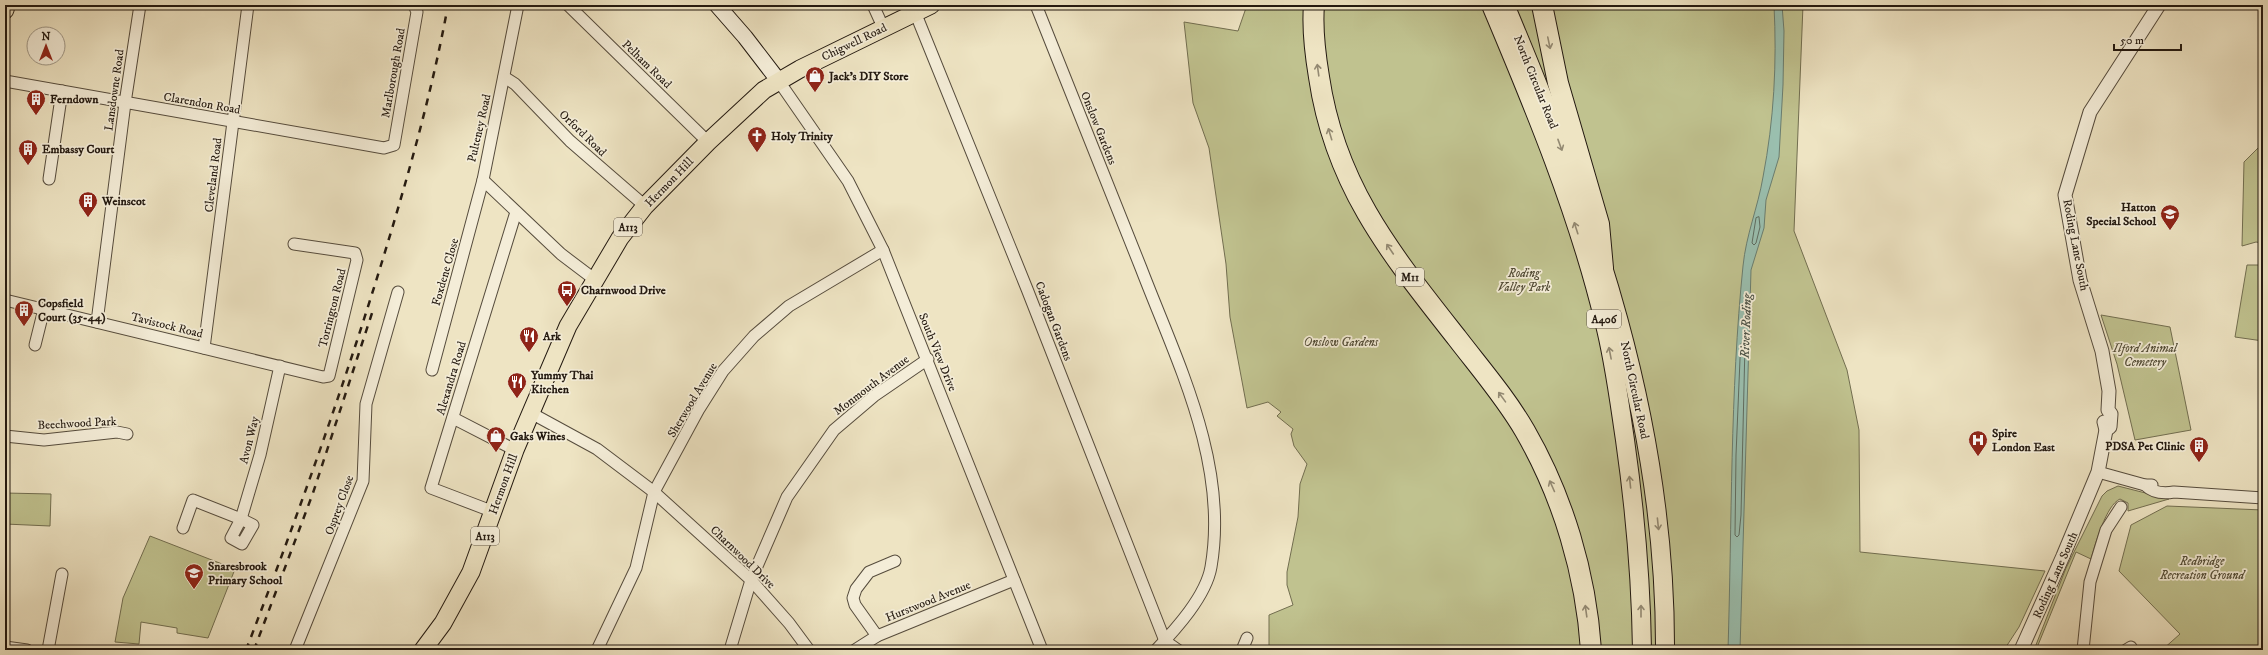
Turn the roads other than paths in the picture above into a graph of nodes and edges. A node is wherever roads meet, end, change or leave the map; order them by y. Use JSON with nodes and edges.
{"nodes":[{"id":1,"x":6,"y":5,"type":"edge"},
{"id":2,"x":140,"y":5,"type":"edge"},
{"id":3,"x":248,"y":5,"type":"edge"},
{"id":4,"x":414,"y":5,"type":"edge"},
{"id":5,"x":518,"y":5,"type":"edge"},
{"id":6,"x":568,"y":5,"type":"edge"},
{"id":7,"x":717,"y":5,"type":"edge"},
{"id":8,"x":873,"y":5,"type":"edge"},
{"id":9,"x":931,"y":5,"type":"edge"},
{"id":10,"x":1036,"y":5,"type":"edge"},
{"id":11,"x":1314,"y":5,"type":"edge"},
{"id":12,"x":1491,"y":5,"type":"edge"},
{"id":13,"x":1505,"y":5,"type":"edge"},
{"id":14,"x":1542,"y":5,"type":"edge"},
{"id":15,"x":2159,"y":5,"type":"edge"},
{"id":16,"x":5,"y":10,"type":"edge"},
{"id":17,"x":915,"y":12,"type":"junction"},
{"id":18,"x":883,"y":27,"type":"junction"},
{"id":19,"x":504,"y":77,"type":"junction"},
{"id":20,"x":778,"y":80,"type":"junction"},
{"id":21,"x":5,"y":81,"type":"edge"},
{"id":22,"x":62,"y":91,"type":"junction"},
{"id":23,"x":125,"y":103,"type":"junction"},
{"id":24,"x":233,"y":122,"type":"junction"},
{"id":25,"x":708,"y":142,"type":"junction"},
{"id":26,"x":394,"y":145,"type":"joint"},
{"id":27,"x":49,"y":180,"type":"dead end"},
{"id":28,"x":482,"y":180,"type":"junction"},
{"id":29,"x":645,"y":206,"type":"junction"},
{"id":30,"x":516,"y":212,"type":"junction"},
{"id":31,"x":294,"y":244,"type":"dead end"},
{"id":32,"x":883,"y":250,"type":"junction"},
{"id":33,"x":1603,"y":268,"type":"junction"},
{"id":34,"x":594,"y":280,"type":"junction"},
{"id":35,"x":398,"y":292,"type":"dead end"},
{"id":36,"x":5,"y":300,"type":"edge"},
{"id":37,"x":44,"y":309,"type":"junction"},
{"id":38,"x":97,"y":322,"type":"junction"},
{"id":39,"x":35,"y":345,"type":"dead end"},
{"id":40,"x":204,"y":348,"type":"junction"},
{"id":41,"x":928,"y":359,"type":"junction"},
{"id":42,"x":280,"y":366,"type":"junction"},
{"id":43,"x":432,"y":370,"type":"dead end"},
{"id":44,"x":323,"y":377,"type":"joint"},
{"id":45,"x":530,"y":413,"type":"junction"},
{"id":46,"x":453,"y":418,"type":"junction"},
{"id":47,"x":127,"y":434,"type":"dead end"},
{"id":48,"x":5,"y":436,"type":"edge"},
{"id":49,"x":516,"y":450,"type":"junction"},
{"id":50,"x":2098,"y":472,"type":"junction"},
{"id":51,"x":654,"y":492,"type":"junction"},
{"id":52,"x":2263,"y":498,"type":"edge"},
{"id":53,"x":2121,"y":507,"type":"dead end"},
{"id":54,"x":494,"y":512,"type":"junction"},
{"id":55,"x":184,"y":528,"type":"dead end"},
{"id":56,"x":895,"y":561,"type":"dead end"},
{"id":57,"x":62,"y":574,"type":"dead end"},
{"id":58,"x":751,"y":580,"type":"junction"},
{"id":59,"x":1014,"y":580,"type":"junction"},
{"id":60,"x":877,"y":636,"type":"junction"},
{"id":61,"x":1247,"y":638,"type":"dead end"},
{"id":62,"x":1165,"y":641,"type":"junction"},
{"id":63,"x":5,"y":647,"type":"edge"},
{"id":64,"x":27,"y":650,"type":"edge"},
{"id":65,"x":48,"y":650,"type":"edge"},
{"id":66,"x":296,"y":650,"type":"edge"},
{"id":67,"x":423,"y":650,"type":"edge"},
{"id":68,"x":597,"y":650,"type":"edge"},
{"id":69,"x":730,"y":650,"type":"edge"},
{"id":70,"x":809,"y":650,"type":"edge"},
{"id":71,"x":855,"y":650,"type":"edge"},
{"id":72,"x":1042,"y":650,"type":"edge"},
{"id":73,"x":1156,"y":650,"type":"edge"},
{"id":74,"x":1178,"y":650,"type":"edge"},
{"id":75,"x":1242,"y":650,"type":"edge"},
{"id":76,"x":1591,"y":650,"type":"edge"},
{"id":77,"x":1642,"y":650,"type":"edge"},
{"id":78,"x":1665,"y":650,"type":"edge"},
{"id":79,"x":2021,"y":650,"type":"edge"},
{"id":80,"x":2083,"y":650,"type":"edge"}],
"edges":[{"from":1,"to":16,"type":"main road"},
{"from":2,"to":23,"type":"street","name":"Lansdowne Road"},
{"from":3,"to":24,"type":"street","name":"Cleveland Road"},
{"from":4,"to":26,"type":"street","name":"Marlborough Road"},
{"from":5,"to":19,"type":"street","name":"Pulteney Road"},
{"from":6,"to":25,"type":"street","name":"Pelham Road"},
{"from":7,"to":20,"type":"main road"},
{"from":8,"to":18,"type":"street"},
{"from":9,"to":17,"type":"main road","name":"Chigwell Road","number":"A113"},
{"from":10,"to":62,"type":"street","name":"Onslow Gardens"},
{"from":76,"to":11,"type":"highway","number":"M11","one_way":true},
{"from":77,"to":12,"type":"highway","name":"North Circular Road","number":"A406","one_way":true},
{"from":13,"to":33,"type":"highway","name":"North Circular Road","number":"A406","one_way":true},
{"from":14,"to":33,"type":"highway","one_way":true},
{"from":15,"to":50,"type":"street","name":"Roding Lane South"},
{"from":17,"to":18,"type":"main road","name":"Chigwell Road","number":"A113"},
{"from":17,"to":62,"type":"street","name":"Cadogan Gardens"},
{"from":18,"to":20,"type":"main road","name":"Chigwell Road","number":"A113"},
{"from":19,"to":28,"type":"street","name":"Pulteney Road"},
{"from":19,"to":29,"type":"street","name":"Orford Road"},
{"from":20,"to":25,"type":"main road","name":"Hermon Hill","number":"A113"},
{"from":20,"to":32,"type":"street","name":"South View Drive"},
{"from":21,"to":22,"type":"street","name":"Clarendon Road"},
{"from":22,"to":23,"type":"street","name":"Clarendon Road"},
{"from":22,"to":27,"type":"street"},
{"from":23,"to":24,"type":"street","name":"Clarendon Road"},
{"from":23,"to":38,"type":"street","name":"Lansdowne Road"},
{"from":24,"to":26,"type":"street","name":"Clarendon Road"},
{"from":24,"to":40,"type":"street","name":"Cleveland Road"},
{"from":25,"to":29,"type":"main road","name":"Hermon Hill","number":"A113"},
{"from":28,"to":30,"type":"street","name":"Pulteney Road"},
{"from":28,"to":43,"type":"street","name":"Foxdene Close"},
{"from":29,"to":34,"type":"main road","name":"Hermon Hill","number":"A113"},
{"from":30,"to":34,"type":"street","name":"Pulteney Road"},
{"from":30,"to":46,"type":"street","name":"Alexandra Road"},
{"from":31,"to":44,"type":"street","name":"Torrington Road"},
{"from":32,"to":41,"type":"street","name":"South View Drive"},
{"from":32,"to":51,"type":"street","name":"Sherwood Avenue"},
{"from":33,"to":78,"type":"highway","name":"North Circular Road","number":"A406","one_way":true},
{"from":34,"to":45,"type":"main road","name":"Hermon Hill","number":"A113"},
{"from":35,"to":66,"type":"street","name":"Osprey Close"},
{"from":36,"to":37,"type":"street","name":"Tavistock Road"},
{"from":37,"to":38,"type":"street","name":"Tavistock Road"},
{"from":37,"to":39,"type":"street"},
{"from":38,"to":40,"type":"street","name":"Tavistock Road"},
{"from":40,"to":42,"type":"street","name":"Tavistock Road"},
{"from":41,"to":58,"type":"street","name":"Monmouth Avenue"},
{"from":41,"to":59,"type":"street","name":"South View Drive"},
{"from":42,"to":44,"type":"street","name":"Tavistock Road"},
{"from":42,"to":55,"type":"street","name":"Avon Way"},
{"from":45,"to":49,"type":"main road","name":"Hermon Hill","number":"A113"},
{"from":45,"to":51,"type":"street","name":"Charnwood Drive"},
{"from":46,"to":49,"type":"street"},
{"from":46,"to":54,"type":"street","name":"Alexandra Road"},
{"from":47,"to":48,"type":"street","name":"Beechwood Park"},
{"from":49,"to":54,"type":"main road","name":"Hermon Hill","number":"A113"},
{"from":50,"to":52,"type":"street"},
{"from":50,"to":79,"type":"street","name":"Roding Lane South"},
{"from":51,"to":58,"type":"street","name":"Charnwood Drive"},
{"from":51,"to":68,"type":"street","name":"Sherwood Avenue"},
{"from":53,"to":80,"type":"street"},
{"from":54,"to":67,"type":"main road","name":"Hermon Hill","number":"A113"},
{"from":56,"to":60,"type":"street"},
{"from":57,"to":65,"type":"street"},
{"from":58,"to":69,"type":"street","name":"Monmouth Avenue"},
{"from":58,"to":70,"type":"street","name":"Charnwood Drive"},
{"from":59,"to":60,"type":"street","name":"Hurstwood Avenue"},
{"from":59,"to":72,"type":"street","name":"South View Drive"},
{"from":60,"to":71,"type":"street","name":"Hurstwood Avenue"},
{"from":61,"to":75,"type":"street"},
{"from":62,"to":73,"type":"street","name":"Onslow Gardens"},
{"from":62,"to":74,"type":"street"},
{"from":63,"to":64,"type":"street"}]}
